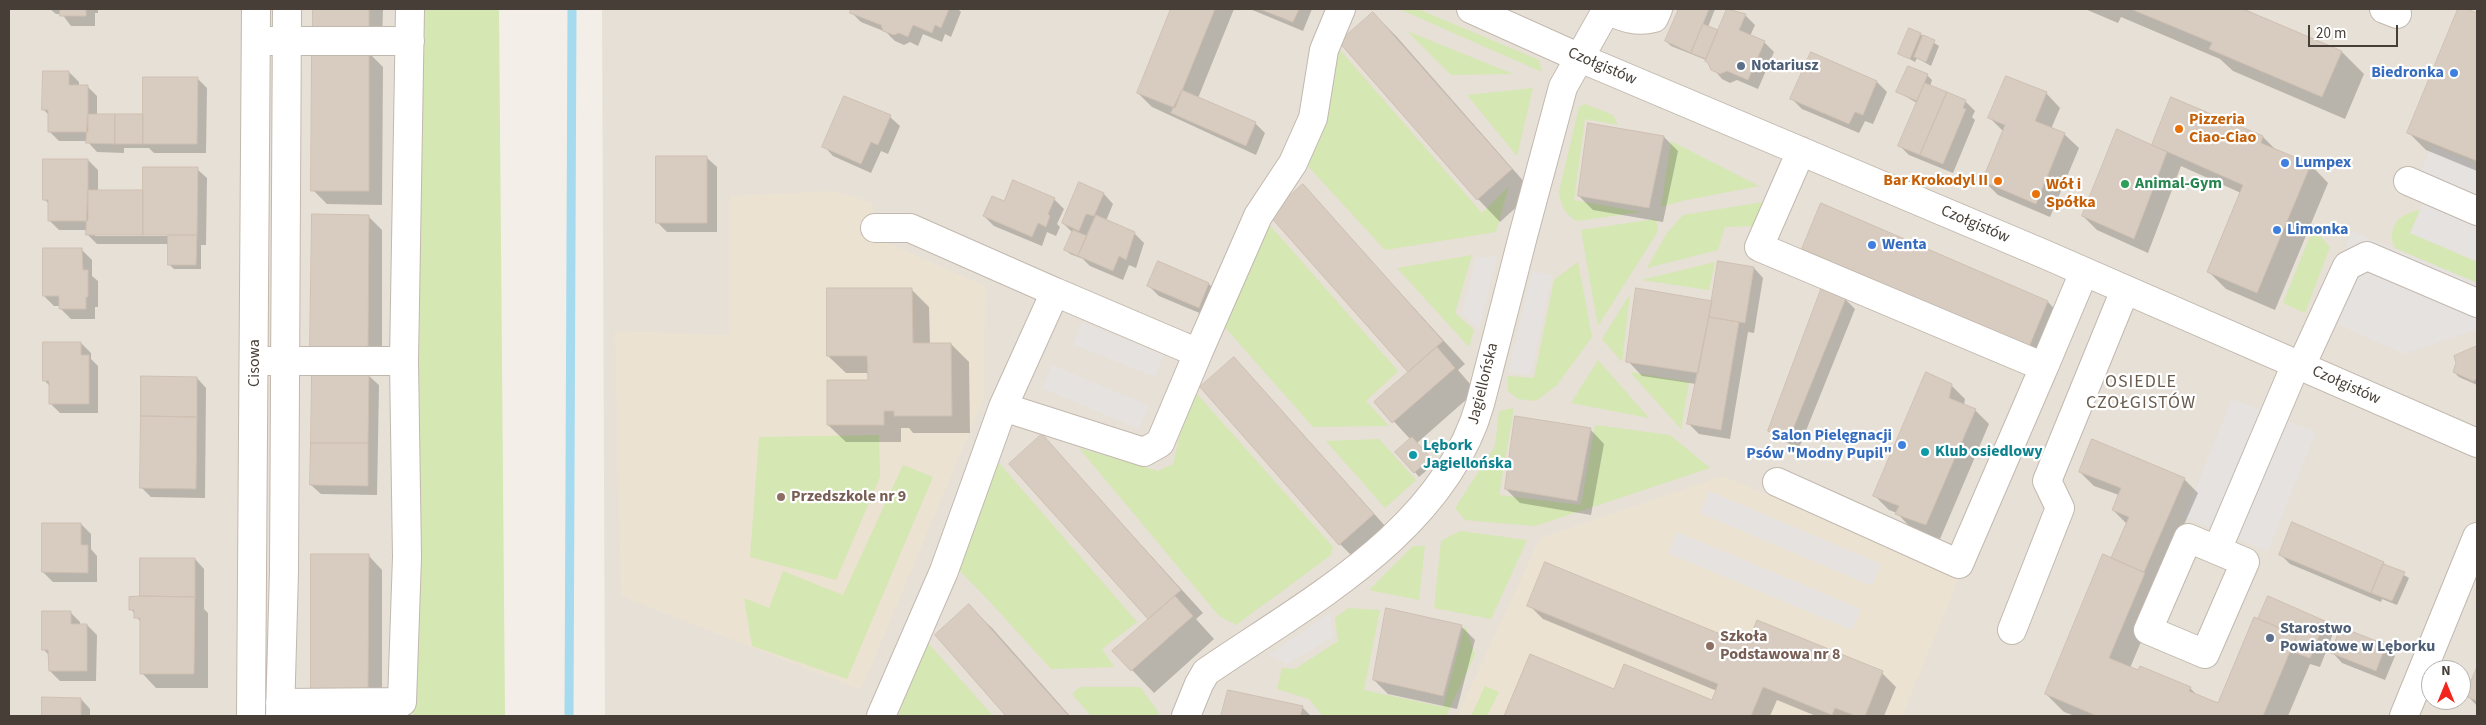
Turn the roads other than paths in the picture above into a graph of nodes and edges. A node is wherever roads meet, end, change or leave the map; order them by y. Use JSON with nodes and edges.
{"nodes":[{"id":1,"x":256,"y":9,"type":"edge"},
{"id":2,"x":287,"y":9,"type":"edge"},
{"id":3,"x":410,"y":9,"type":"edge"},
{"id":4,"x":1342,"y":9,"type":"edge"},
{"id":5,"x":1471,"y":9,"type":"edge"},
{"id":6,"x":1658,"y":9,"type":"edge"},
{"id":7,"x":1606,"y":10,"type":"edge"},
{"id":8,"x":256,"y":40,"type":"junction"},
{"id":9,"x":286,"y":41,"type":"junction"},
{"id":10,"x":410,"y":41,"type":"junction"},
{"id":11,"x":1580,"y":58,"type":"junction"},
{"id":12,"x":1801,"y":151,"type":"junction"},
{"id":13,"x":2408,"y":182,"type":"dead end"},
{"id":14,"x":2477,"y":210,"type":"edge"},
{"id":15,"x":875,"y":228,"type":"dead end"},
{"id":16,"x":2084,"y":272,"type":"junction"},
{"id":17,"x":2125,"y":290,"type":"junction"},
{"id":18,"x":1055,"y":292,"type":"junction"},
{"id":19,"x":2477,"y":303,"type":"edge"},
{"id":20,"x":1198,"y":353,"type":"junction"},
{"id":21,"x":255,"y":361,"type":"junction"},
{"id":22,"x":285,"y":361,"type":"junction"},
{"id":23,"x":404,"y":361,"type":"junction"},
{"id":24,"x":2299,"y":365,"type":"junction"},
{"id":25,"x":2044,"y":367,"type":"junction"},
{"id":26,"x":1003,"y":407,"type":"junction"},
{"id":27,"x":2477,"y":443,"type":"edge"},
{"id":28,"x":1777,"y":482,"type":"dead end"},
{"id":29,"x":2477,"y":537,"type":"edge"},
{"id":30,"x":2217,"y":550,"type":"dead end"},
{"id":31,"x":2012,"y":630,"type":"dead end"},
{"id":32,"x":402,"y":709,"type":"edge"},
{"id":33,"x":280,"y":710,"type":"edge"},
{"id":34,"x":251,"y":716,"type":"edge"},
{"id":35,"x":881,"y":716,"type":"edge"},
{"id":36,"x":1186,"y":716,"type":"edge"},
{"id":37,"x":2404,"y":716,"type":"edge"}],
"edges":[{"from":1,"to":8,"type":"street","name":"Cisowa"},
{"from":2,"to":9,"type":"street"},
{"from":3,"to":10,"type":"street"},
{"from":4,"to":20,"type":"street"},
{"from":5,"to":11,"type":"street","name":"Czołgistów"},
{"from":6,"to":7,"type":"street"},
{"from":7,"to":11,"type":"street","name":"Jagiellońska"},
{"from":8,"to":9,"type":"street"},
{"from":8,"to":21,"type":"street","name":"Cisowa"},
{"from":9,"to":10,"type":"street"},
{"from":9,"to":22,"type":"street"},
{"from":10,"to":23,"type":"street"},
{"from":11,"to":12,"type":"street","name":"Czołgistów"},
{"from":11,"to":36,"type":"street","name":"Jagiellońska"},
{"from":12,"to":16,"type":"street","name":"Czołgistów"},
{"from":12,"to":25,"type":"street"},
{"from":13,"to":14,"type":"street"},
{"from":15,"to":18,"type":"street"},
{"from":16,"to":17,"type":"street","name":"Czołgistów"},
{"from":16,"to":25,"type":"street"},
{"from":17,"to":24,"type":"street","name":"Czołgistów"},
{"from":17,"to":31,"type":"street"},
{"from":18,"to":20,"type":"street"},
{"from":18,"to":26,"type":"street"},
{"from":19,"to":24,"type":"street"},
{"from":20,"to":26,"type":"street"},
{"from":21,"to":22,"type":"street"},
{"from":21,"to":34,"type":"street","name":"Cisowa"},
{"from":22,"to":23,"type":"street"},
{"from":22,"to":33,"type":"street"},
{"from":23,"to":32,"type":"street"},
{"from":24,"to":27,"type":"street","name":"Czołgistów"},
{"from":24,"to":30,"type":"street"},
{"from":25,"to":28,"type":"street"},
{"from":26,"to":35,"type":"street"},
{"from":29,"to":37,"type":"street"},
{"from":32,"to":33,"type":"street"}]}
